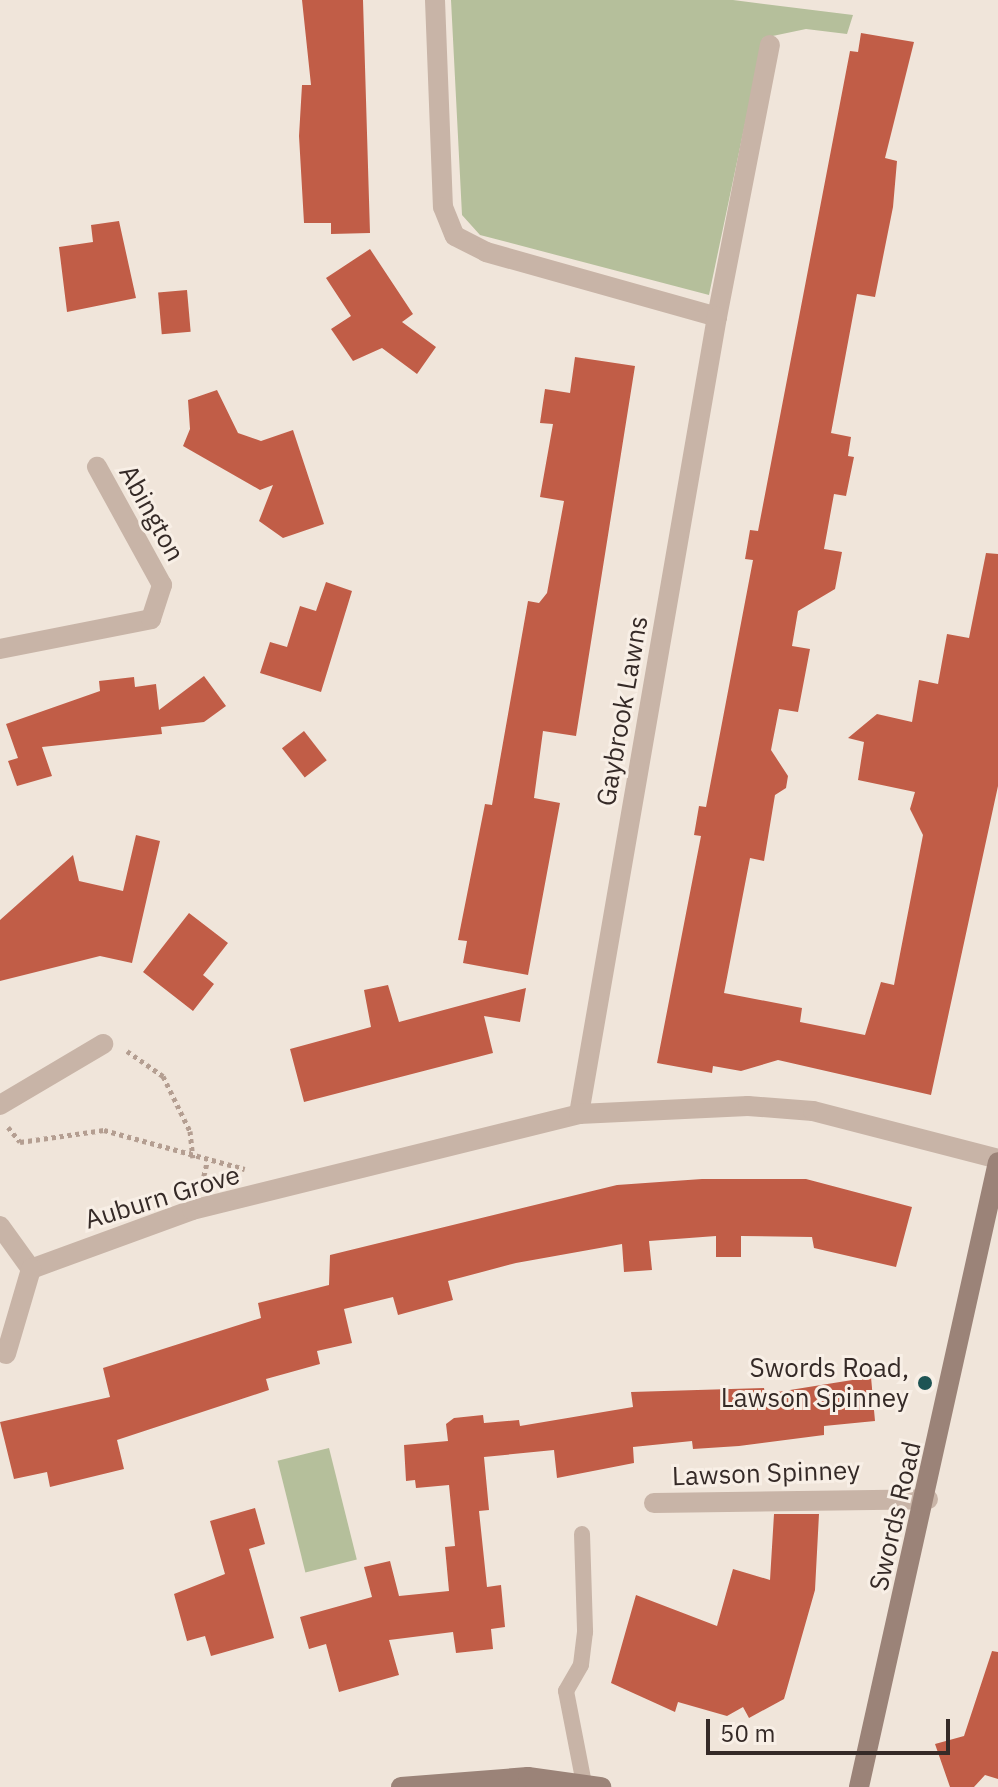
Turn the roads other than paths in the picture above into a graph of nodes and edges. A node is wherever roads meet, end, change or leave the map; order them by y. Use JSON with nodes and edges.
{"nodes":[{"id":1,"x":435,"y":0,"type":"edge"},
{"id":2,"x":770,"y":45,"type":"dead end"},
{"id":3,"x":717,"y":317,"type":"junction"},
{"id":4,"x":97,"y":467,"type":"dead end"},
{"id":5,"x":0,"y":649,"type":"edge"},
{"id":6,"x":103,"y":1044,"type":"road end"},
{"id":7,"x":0,"y":1105,"type":"edge"},
{"id":8,"x":579,"y":1114,"type":"junction"},
{"id":9,"x":998,"y":1161,"type":"edge"},
{"id":10,"x":0,"y":1226,"type":"edge"},
{"id":11,"x":31,"y":1269,"type":"junction"},
{"id":12,"x":6,"y":1354,"type":"dead end"},
{"id":13,"x":928,"y":1499,"type":"junction"},
{"id":14,"x":654,"y":1503,"type":"dead end"},
{"id":15,"x":582,"y":1534,"type":"dead end"},
{"id":16,"x":593,"y":1786,"type":"edge"},
{"id":17,"x":401,"y":1787,"type":"edge"},
{"id":18,"x":859,"y":1787,"type":"edge"}],
"edges":[{"from":1,"to":3,"type":"street"},
{"from":2,"to":3,"type":"street","name":"Gaybrook Lawns"},
{"from":3,"to":8,"type":"street","name":"Gaybrook Lawns"},
{"from":4,"to":5,"type":"street","name":"Abington"},
{"from":6,"to":7,"type":"street"},
{"from":8,"to":9,"type":"street"},
{"from":8,"to":11,"type":"street","name":"Auburn Grove"},
{"from":9,"to":13,"type":"main road","name":"Swords Road"},
{"from":10,"to":11,"type":"street"},
{"from":11,"to":12,"type":"street"},
{"from":13,"to":14,"type":"street","name":"Lawson Spinney"},
{"from":13,"to":18,"type":"main road","name":"Swords Road"},
{"from":15,"to":16,"type":"lane"},
{"from":16,"to":17,"type":"main road"}]}
